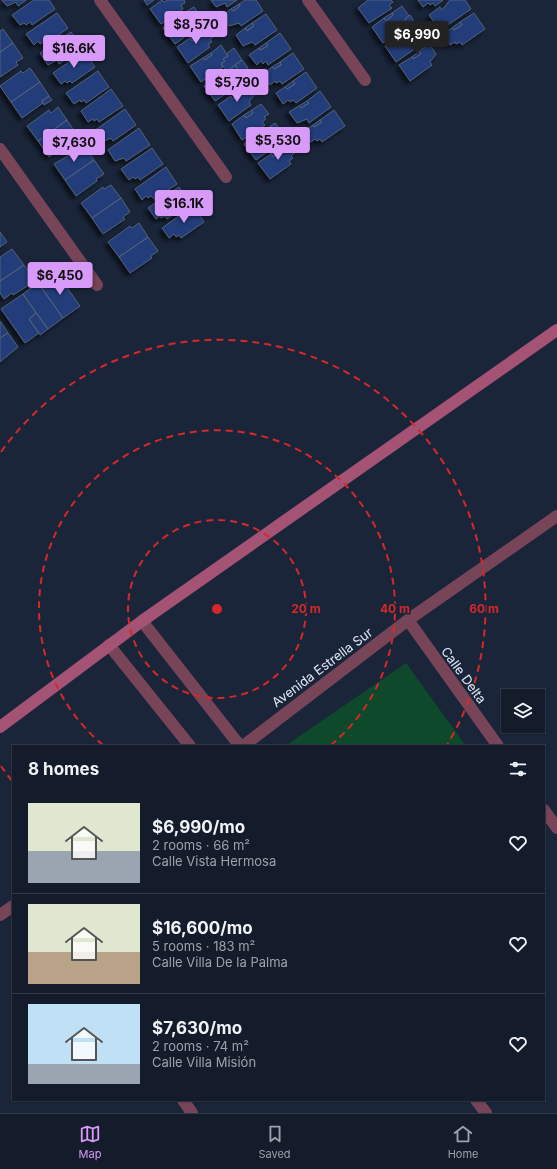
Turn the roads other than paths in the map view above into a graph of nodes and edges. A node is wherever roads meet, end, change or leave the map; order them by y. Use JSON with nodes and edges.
{"nodes":[{"id":1,"x":100,"y":0,"type":"edge"},
{"id":2,"x":308,"y":0,"type":"edge"},
{"id":3,"x":365,"y":80,"type":"dead end"},
{"id":4,"x":0,"y":149,"type":"edge"},
{"id":5,"x":226,"y":177,"type":"dead end"},
{"id":6,"x":97,"y":285,"type":"dead end"},
{"id":7,"x":557,"y":330,"type":"edge"},
{"id":8,"x":557,"y":516,"type":"edge"},
{"id":9,"x":408,"y":620,"type":"junction"},
{"id":10,"x":142,"y":621,"type":"junction"},
{"id":11,"x":109,"y":645,"type":"junction"},
{"id":12,"x":0,"y":727,"type":"edge"},
{"id":13,"x":189,"y":745,"type":"edge"},
{"id":14,"x":240,"y":745,"type":"edge"},
{"id":15,"x":242,"y":745,"type":"edge"},
{"id":16,"x":497,"y":745,"type":"edge"},
{"id":17,"x":545,"y":811,"type":"edge"},
{"id":18,"x":557,"y":828,"type":"edge"},
{"id":19,"x":12,"y":907,"type":"edge"},
{"id":20,"x":0,"y":915,"type":"edge"},
{"id":21,"x":183,"y":1101,"type":"edge"},
{"id":22,"x":477,"y":1101,"type":"edge"},
{"id":23,"x":192,"y":1113,"type":"edge"},
{"id":24,"x":486,"y":1113,"type":"edge"}],
"edges":[{"from":1,"to":5,"type":"street"},
{"from":2,"to":3,"type":"street"},
{"from":4,"to":6,"type":"street"},
{"from":7,"to":10,"type":"street"},
{"from":8,"to":9,"type":"street","name":"Avenida Estrella Sur"},
{"from":9,"to":15,"type":"street","name":"Avenida Estrella Sur"},
{"from":9,"to":16,"type":"street","name":"Calle Delta"},
{"from":10,"to":11,"type":"street"},
{"from":10,"to":14,"type":"street"},
{"from":11,"to":12,"type":"street"},
{"from":11,"to":13,"type":"street"},
{"from":17,"to":18,"type":"street"},
{"from":19,"to":20,"type":"street"},
{"from":21,"to":23,"type":"street"},
{"from":22,"to":24,"type":"street"}]}
